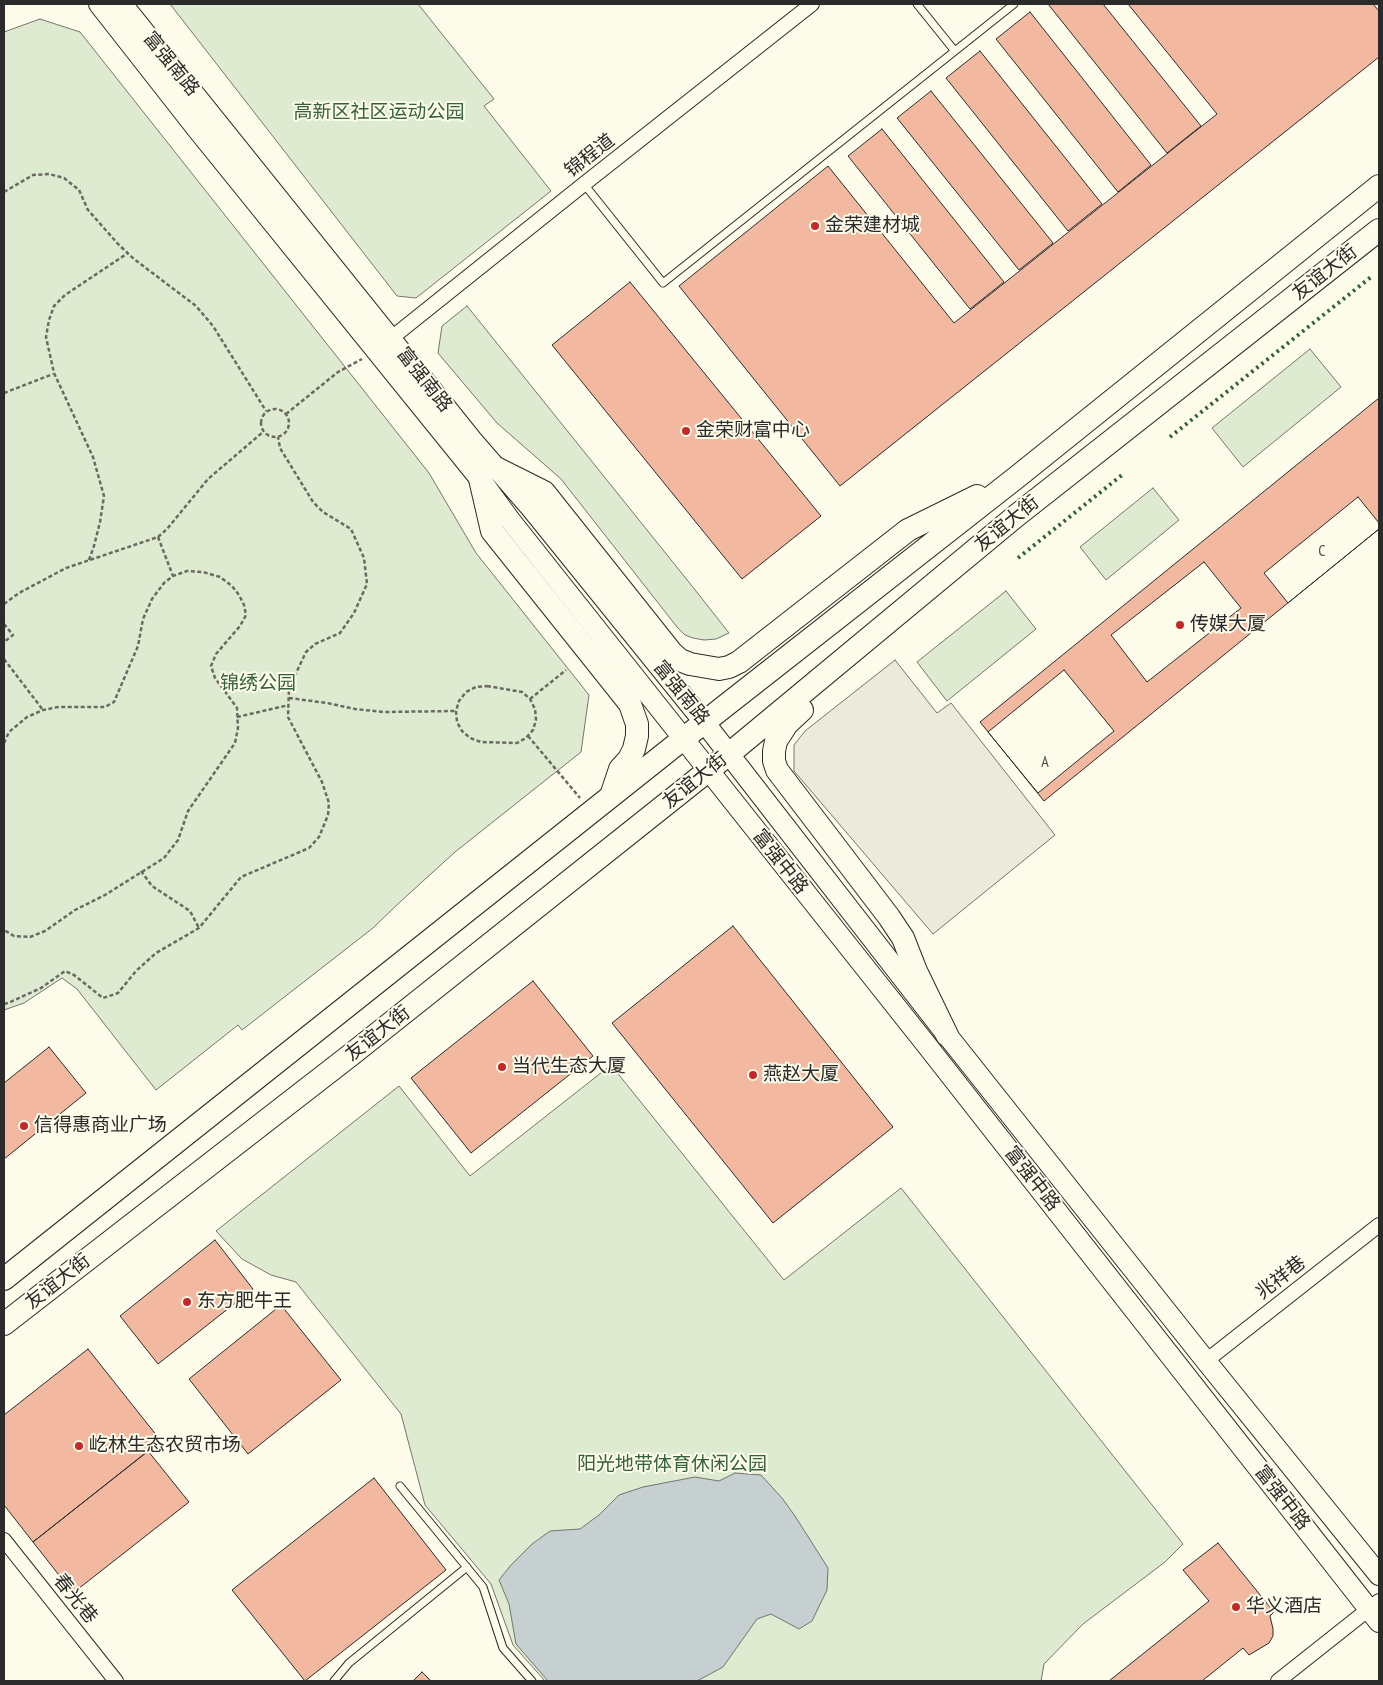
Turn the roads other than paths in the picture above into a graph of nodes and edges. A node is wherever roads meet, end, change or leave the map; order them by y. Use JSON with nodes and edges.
{"nodes":[{"id":1,"x":99,"y":4,"type":"edge"},
{"id":2,"x":122,"y":4,"type":"edge"},
{"id":3,"x":812,"y":4,"type":"edge"},
{"id":4,"x":917,"y":4,"type":"edge"},
{"id":5,"x":1014,"y":4,"type":"edge"},
{"id":6,"x":954,"y":50,"type":"junction"},
{"id":7,"x":584,"y":184,"type":"junction"},
{"id":8,"x":1379,"y":186,"type":"edge"},
{"id":9,"x":1379,"y":230,"type":"edge"},
{"id":10,"x":384,"y":345,"type":"junction"},
{"id":11,"x":488,"y":473,"type":"junction"},
{"id":12,"x":1017,"y":477,"type":"junction"},
{"id":13,"x":1016,"y":516,"type":"junction"},
{"id":14,"x":704,"y":722,"type":"junction"},
{"id":15,"x":683,"y":739,"type":"junction"},
{"id":16,"x":729,"y":754,"type":"junction"},
{"id":17,"x":708,"y":771,"type":"junction"},
{"id":18,"x":611,"y":796,"type":"junction"},
{"id":19,"x":948,"y":1035,"type":"junction"},
{"id":20,"x":1379,"y":1224,"type":"edge"},
{"id":21,"x":4,"y":1279,"type":"edge"},
{"id":22,"x":4,"y":1324,"type":"edge"},
{"id":23,"x":1206,"y":1361,"type":"junction"},
{"id":24,"x":400,"y":1486,"type":"dead end"},
{"id":25,"x":4,"y":1540,"type":"edge"},
{"id":26,"x":467,"y":1567,"type":"junction"},
{"id":27,"x":1379,"y":1575,"type":"edge"},
{"id":28,"x":1376,"y":1610,"type":"edge"},
{"id":29,"x":116,"y":1681,"type":"edge"},
{"id":30,"x":334,"y":1681,"type":"edge"},
{"id":31,"x":532,"y":1681,"type":"edge"},
{"id":32,"x":1278,"y":1681,"type":"edge"}],
"edges":[{"from":1,"to":10,"type":"main road","name":"富强南路"},
{"from":2,"to":10,"type":"main road","name":"富强南路"},
{"from":3,"to":7,"type":"street","name":"锦程道"},
{"from":4,"to":6,"type":"lane"},
{"from":5,"to":6,"type":"lane"},
{"from":6,"to":7,"type":"lane"},
{"from":7,"to":10,"type":"street","name":"锦程道"},
{"from":8,"to":12,"type":"main road","name":"友谊大街"},
{"from":9,"to":13,"type":"main road","name":"友谊大街"},
{"from":10,"to":11,"type":"main road","name":"富强南路"},
{"from":11,"to":12,"type":"main road"},
{"from":11,"to":14,"type":"main road","name":"富强南路"},
{"from":11,"to":15,"type":"main road","name":"富强南路"},
{"from":11,"to":18,"type":"main road"},
{"from":12,"to":14,"type":"main road","name":"友谊大街"},
{"from":13,"to":16,"type":"main road","name":"友谊大街"},
{"from":13,"to":19,"type":"main road"},
{"from":14,"to":15,"type":"main road","name":"友谊大街"},
{"from":14,"to":16,"type":"main road","name":"富强南路"},
{"from":15,"to":17,"type":"main road","name":"富强中路"},
{"from":15,"to":18,"type":"main road","name":"友谊大街"},
{"from":16,"to":17,"type":"main road","name":"友谊大街"},
{"from":16,"to":19,"type":"main road","name":"富强中路"},
{"from":17,"to":22,"type":"main road","name":"友谊大街"},
{"from":17,"to":28,"type":"main road","name":"富强中路"},
{"from":18,"to":21,"type":"main road","name":"友谊大街"},
{"from":19,"to":23,"type":"main road","name":"富强中路"},
{"from":20,"to":23,"type":"street","name":"兆祥巷"},
{"from":23,"to":27,"type":"main road","name":"富强中路"},
{"from":24,"to":26,"type":"lane"},
{"from":25,"to":29,"type":"street","name":"春光巷"},
{"from":26,"to":30,"type":"lane"},
{"from":26,"to":31,"type":"lane"},
{"from":28,"to":32,"type":"street"}]}
